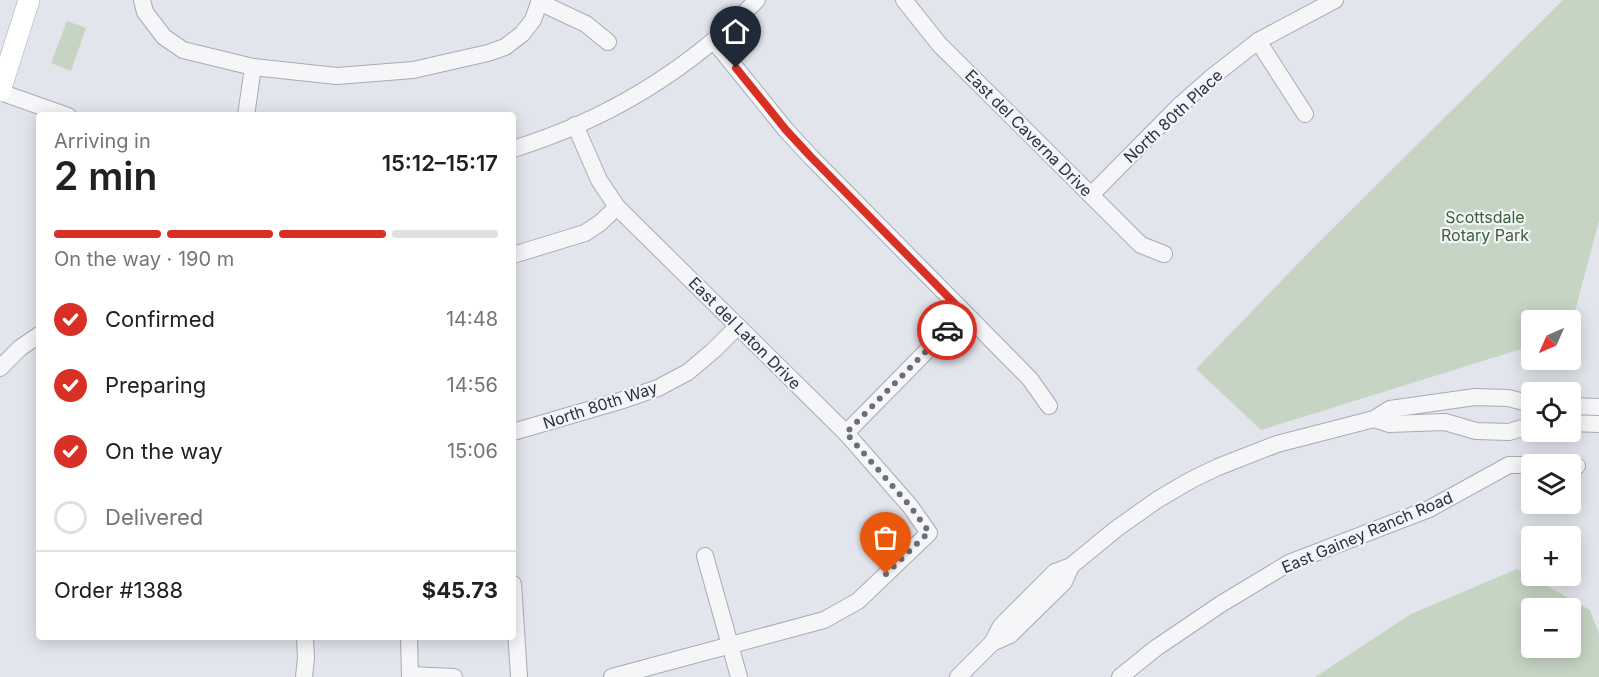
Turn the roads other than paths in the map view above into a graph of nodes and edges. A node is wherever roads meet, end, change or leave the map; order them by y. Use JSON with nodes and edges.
{"nodes":[{"id":1,"x":29,"y":0,"type":"edge"},
{"id":2,"x":142,"y":0,"type":"edge"},
{"id":3,"x":758,"y":0,"type":"edge"},
{"id":4,"x":904,"y":0,"type":"edge"},
{"id":5,"x":1335,"y":0,"type":"edge"},
{"id":6,"x":540,"y":1,"type":"edge"},
{"id":7,"x":714,"y":41,"type":"junction"},
{"id":8,"x":1258,"y":41,"type":"junction"},
{"id":9,"x":608,"y":42,"type":"dead end"},
{"id":10,"x":253,"y":67,"type":"junction"},
{"id":11,"x":0,"y":91,"type":"edge"},
{"id":12,"x":57,"y":112,"type":"edge"},
{"id":13,"x":247,"y":112,"type":"edge"},
{"id":14,"x":1305,"y":114,"type":"dead end"},
{"id":15,"x":575,"y":125,"type":"junction"},
{"id":16,"x":516,"y":147,"type":"edge"},
{"id":17,"x":1091,"y":195,"type":"junction"},
{"id":18,"x":617,"y":207,"type":"junction"},
{"id":19,"x":516,"y":254,"type":"edge"},
{"id":20,"x":1164,"y":254,"type":"dead end"},
{"id":21,"x":964,"y":313,"type":"junction"},
{"id":22,"x":738,"y":326,"type":"junction"},
{"id":23,"x":36,"y":337,"type":"edge"},
{"id":24,"x":0,"y":368,"type":"edge"},
{"id":25,"x":1463,"y":399,"type":"junction"},
{"id":26,"x":1521,"y":401,"type":"edge"},
{"id":27,"x":1049,"y":406,"type":"dead end"},
{"id":28,"x":1581,"y":406,"type":"edge"},
{"id":29,"x":1599,"y":407,"type":"edge"},
{"id":30,"x":1374,"y":419,"type":"junction"},
{"id":31,"x":1581,"y":423,"type":"edge"},
{"id":32,"x":1599,"y":424,"type":"edge"},
{"id":33,"x":1462,"y":427,"type":"junction"},
{"id":34,"x":1521,"y":428,"type":"edge"},
{"id":35,"x":516,"y":431,"type":"edge"},
{"id":36,"x":846,"y":433,"type":"junction"},
{"id":37,"x":1521,"y":465,"type":"edge"},
{"id":38,"x":705,"y":556,"type":"dead end"},
{"id":39,"x":516,"y":630,"type":"edge"},
{"id":40,"x":305,"y":640,"type":"edge"},
{"id":41,"x":409,"y":640,"type":"edge"},
{"id":42,"x":730,"y":646,"type":"junction"},
{"id":43,"x":410,"y":676,"type":"edge"},
{"id":44,"x":304,"y":677,"type":"edge"},
{"id":45,"x":454,"y":677,"type":"edge"},
{"id":46,"x":519,"y":677,"type":"edge"},
{"id":47,"x":612,"y":677,"type":"edge"},
{"id":48,"x":738,"y":677,"type":"edge"},
{"id":49,"x":958,"y":677,"type":"edge"},
{"id":50,"x":1120,"y":677,"type":"edge"}],
"edges":[{"from":1,"to":11,"type":"main road"},
{"from":2,"to":10,"type":"street"},
{"from":3,"to":7,"type":"street"},
{"from":4,"to":17,"type":"street","name":"East del Caverna Drive"},
{"from":5,"to":8,"type":"street","name":"North 80th Place"},
{"from":6,"to":9,"type":"street"},
{"from":6,"to":10,"type":"street"},
{"from":7,"to":15,"type":"street"},
{"from":7,"to":21,"type":"street"},
{"from":8,"to":14,"type":"street"},
{"from":8,"to":17,"type":"street","name":"North 80th Place"},
{"from":10,"to":13,"type":"street"},
{"from":11,"to":12,"type":"street"},
{"from":15,"to":16,"type":"street"},
{"from":15,"to":18,"type":"street","name":"East del Laton Drive"},
{"from":17,"to":20,"type":"street","name":"East del Caverna Drive"},
{"from":18,"to":19,"type":"street"},
{"from":18,"to":22,"type":"street","name":"East del Laton Drive"},
{"from":21,"to":27,"type":"street"},
{"from":21,"to":36,"type":"street"},
{"from":22,"to":35,"type":"street","name":"North 80th Way"},
{"from":22,"to":36,"type":"street","name":"East del Laton Drive"},
{"from":23,"to":24,"type":"street"},
{"from":25,"to":26,"type":"street"},
{"from":25,"to":30,"type":"street"},
{"from":25,"to":33,"type":"street"},
{"from":28,"to":29,"type":"street"},
{"from":30,"to":33,"type":"street"},
{"from":30,"to":49,"type":"street"},
{"from":31,"to":32,"type":"street"},
{"from":33,"to":34,"type":"street"},
{"from":36,"to":42,"type":"street","name":"East del Laton Drive"},
{"from":37,"to":50,"type":"street","name":"East Gainey Ranch Road"},
{"from":38,"to":42,"type":"street"},
{"from":39,"to":46,"type":"street"},
{"from":40,"to":44,"type":"street"},
{"from":41,"to":43,"type":"street"},
{"from":42,"to":47,"type":"street"},
{"from":42,"to":48,"type":"street"},
{"from":43,"to":45,"type":"street"}]}
